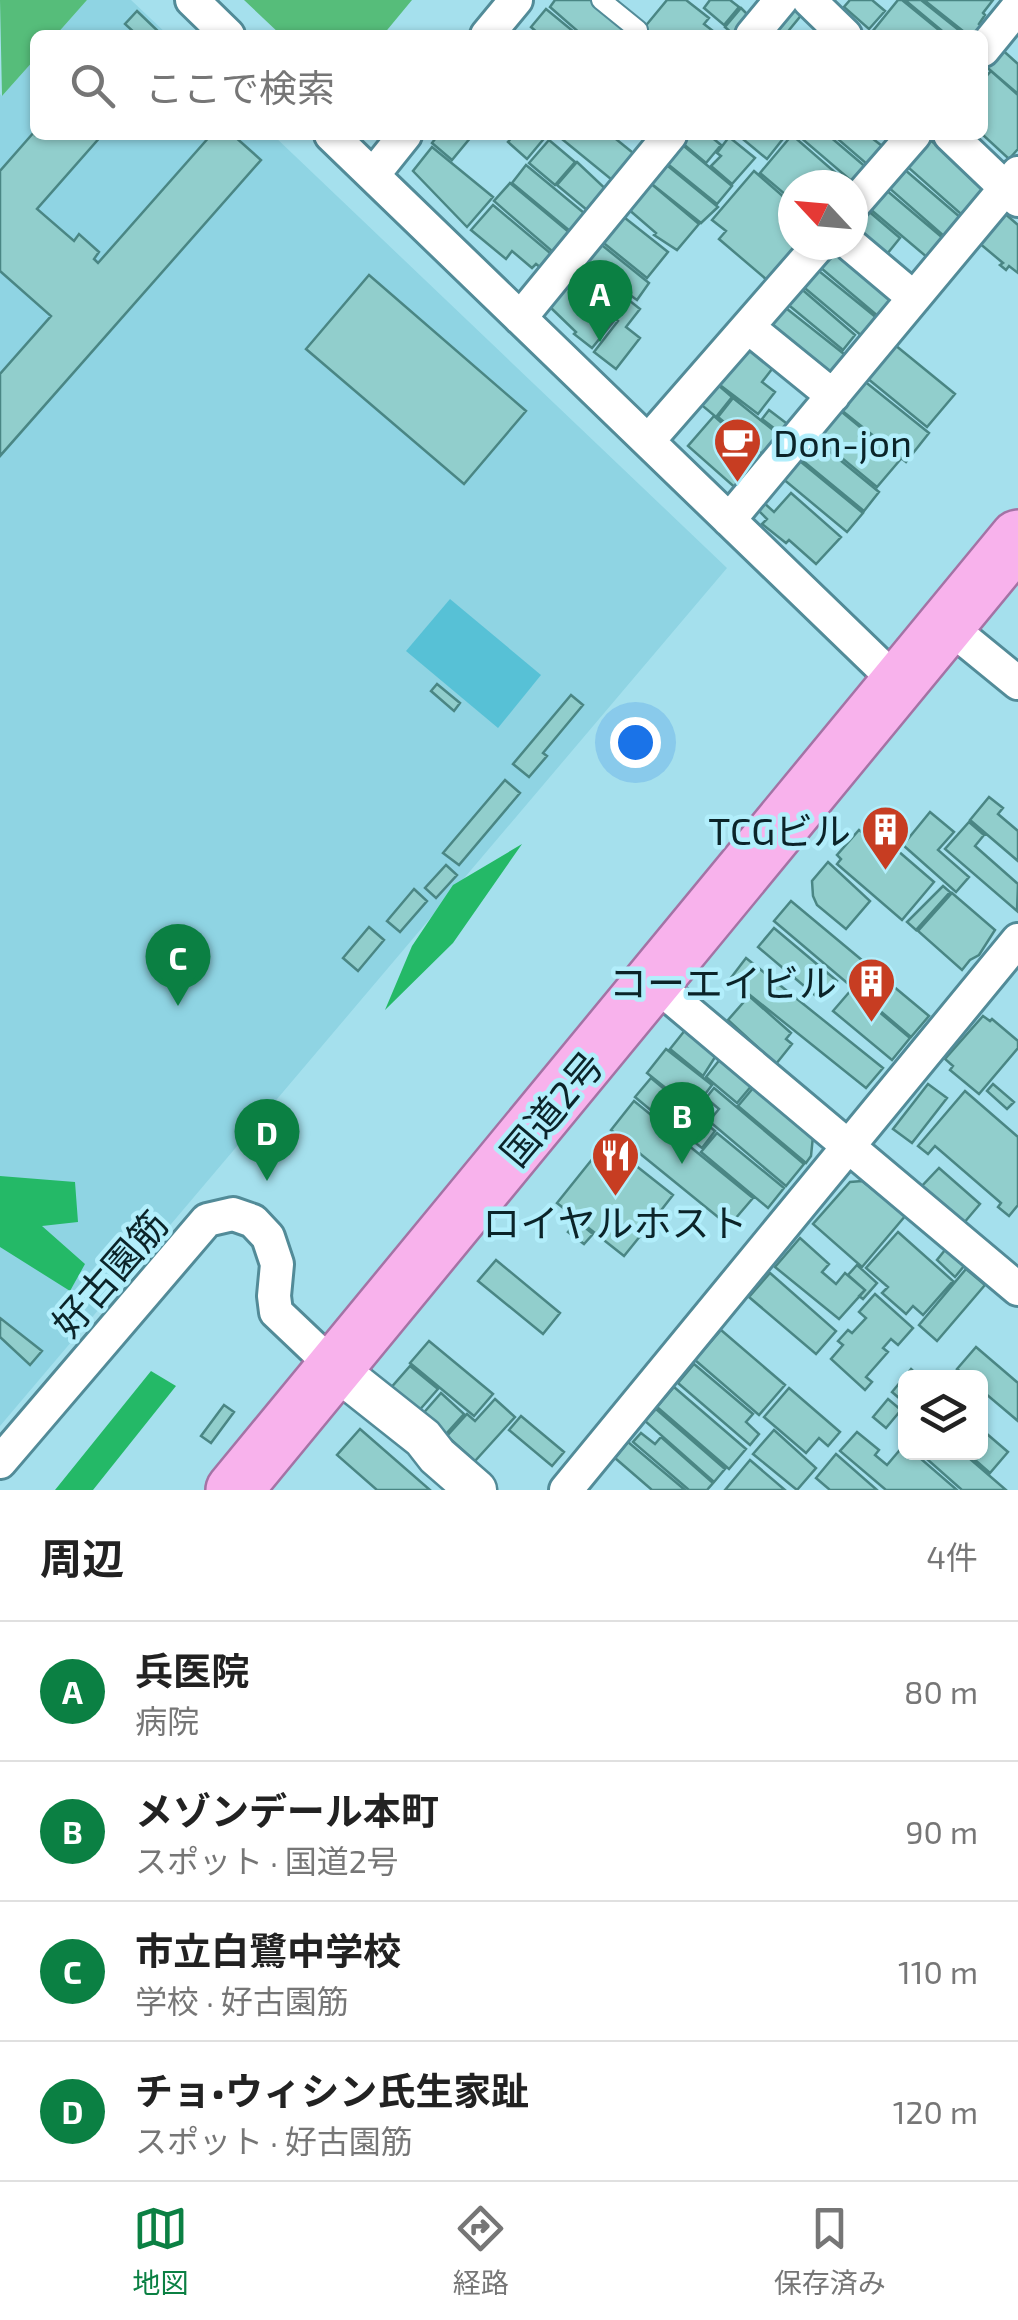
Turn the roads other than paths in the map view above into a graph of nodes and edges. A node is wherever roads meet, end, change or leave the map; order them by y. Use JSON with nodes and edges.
{"nodes":[{"id":1,"x":192,"y":0,"type":"edge"},
{"id":2,"x":516,"y":0,"type":"edge"},
{"id":3,"x":600,"y":0,"type":"edge"},
{"id":4,"x":781,"y":0,"type":"edge"},
{"id":5,"x":809,"y":0,"type":"edge"},
{"id":6,"x":1018,"y":7,"type":"edge"},
{"id":7,"x":223,"y":30,"type":"edge"},
{"id":8,"x":491,"y":30,"type":"edge"},
{"id":9,"x":638,"y":30,"type":"dead end"},
{"id":10,"x":756,"y":30,"type":"edge"},
{"id":11,"x":841,"y":30,"type":"edge"},
{"id":12,"x":988,"y":44,"type":"edge"},
{"id":13,"x":336,"y":140,"type":"edge"},
{"id":14,"x":401,"y":140,"type":"edge"},
{"id":15,"x":666,"y":140,"type":"edge"},
{"id":16,"x":910,"y":140,"type":"edge"},
{"id":17,"x":956,"y":140,"type":"edge"},
{"id":18,"x":373,"y":175,"type":"junction"},
{"id":19,"x":1014,"y":187,"type":"edge"},
{"id":20,"x":868,"y":189,"type":"edge"},
{"id":21,"x":868,"y":259,"type":"edge"},
{"id":22,"x":806,"y":260,"type":"edge"},
{"id":23,"x":914,"y":298,"type":"junction"},
{"id":24,"x":520,"y":318,"type":"junction"},
{"id":25,"x":748,"y":327,"type":"junction"},
{"id":26,"x":832,"y":396,"type":"junction"},
{"id":27,"x":648,"y":442,"type":"junction"},
{"id":28,"x":729,"y":520,"type":"junction"},
{"id":29,"x":1018,"y":538,"type":"edge"},
{"id":30,"x":947,"y":625,"type":"junction"},
{"id":31,"x":899,"y":684,"type":"junction"},
{"id":32,"x":1018,"y":684,"type":"edge"},
{"id":33,"x":1018,"y":940,"type":"edge"},
{"id":34,"x":654,"y":983,"type":"junction"},
{"id":35,"x":852,"y":1146,"type":"junction"},
{"id":36,"x":1018,"y":1289,"type":"edge"},
{"id":37,"x":336,"y":1370,"type":"junction"},
{"id":38,"x":0,"y":1462,"type":"edge"},
{"id":39,"x":234,"y":1490,"type":"edge"},
{"id":40,"x":476,"y":1490,"type":"edge"},
{"id":41,"x":566,"y":1490,"type":"edge"}],
"edges":[{"from":1,"to":7,"type":"street"},
{"from":2,"to":8,"type":"street"},
{"from":3,"to":9,"type":"lane"},
{"from":4,"to":10,"type":"street"},
{"from":5,"to":11,"type":"street"},
{"from":6,"to":12,"type":"street"},
{"from":13,"to":18,"type":"street"},
{"from":14,"to":18,"type":"street"},
{"from":15,"to":24,"type":"street"},
{"from":16,"to":20,"type":"street"},
{"from":17,"to":19,"type":"street"},
{"from":18,"to":24,"type":"street"},
{"from":19,"to":23,"type":"street"},
{"from":21,"to":23,"type":"street"},
{"from":22,"to":25,"type":"street"},
{"from":23,"to":26,"type":"street"},
{"from":24,"to":27,"type":"street"},
{"from":25,"to":26,"type":"street"},
{"from":25,"to":27,"type":"street"},
{"from":26,"to":28,"type":"street"},
{"from":27,"to":28,"type":"street"},
{"from":28,"to":31,"type":"street"},
{"from":29,"to":30,"type":"highway","name":"国道2号"},
{"from":30,"to":31,"type":"highway","name":"国道2号"},
{"from":30,"to":32,"type":"street"},
{"from":31,"to":34,"type":"highway","name":"国道2号"},
{"from":33,"to":35,"type":"street"},
{"from":34,"to":35,"type":"street"},
{"from":34,"to":37,"type":"highway","name":"国道2号"},
{"from":35,"to":36,"type":"street"},
{"from":35,"to":41,"type":"street"},
{"from":37,"to":38,"type":"street","name":"好古園筋"},
{"from":37,"to":39,"type":"highway","name":"国道2号"},
{"from":37,"to":40,"type":"street"}]}
